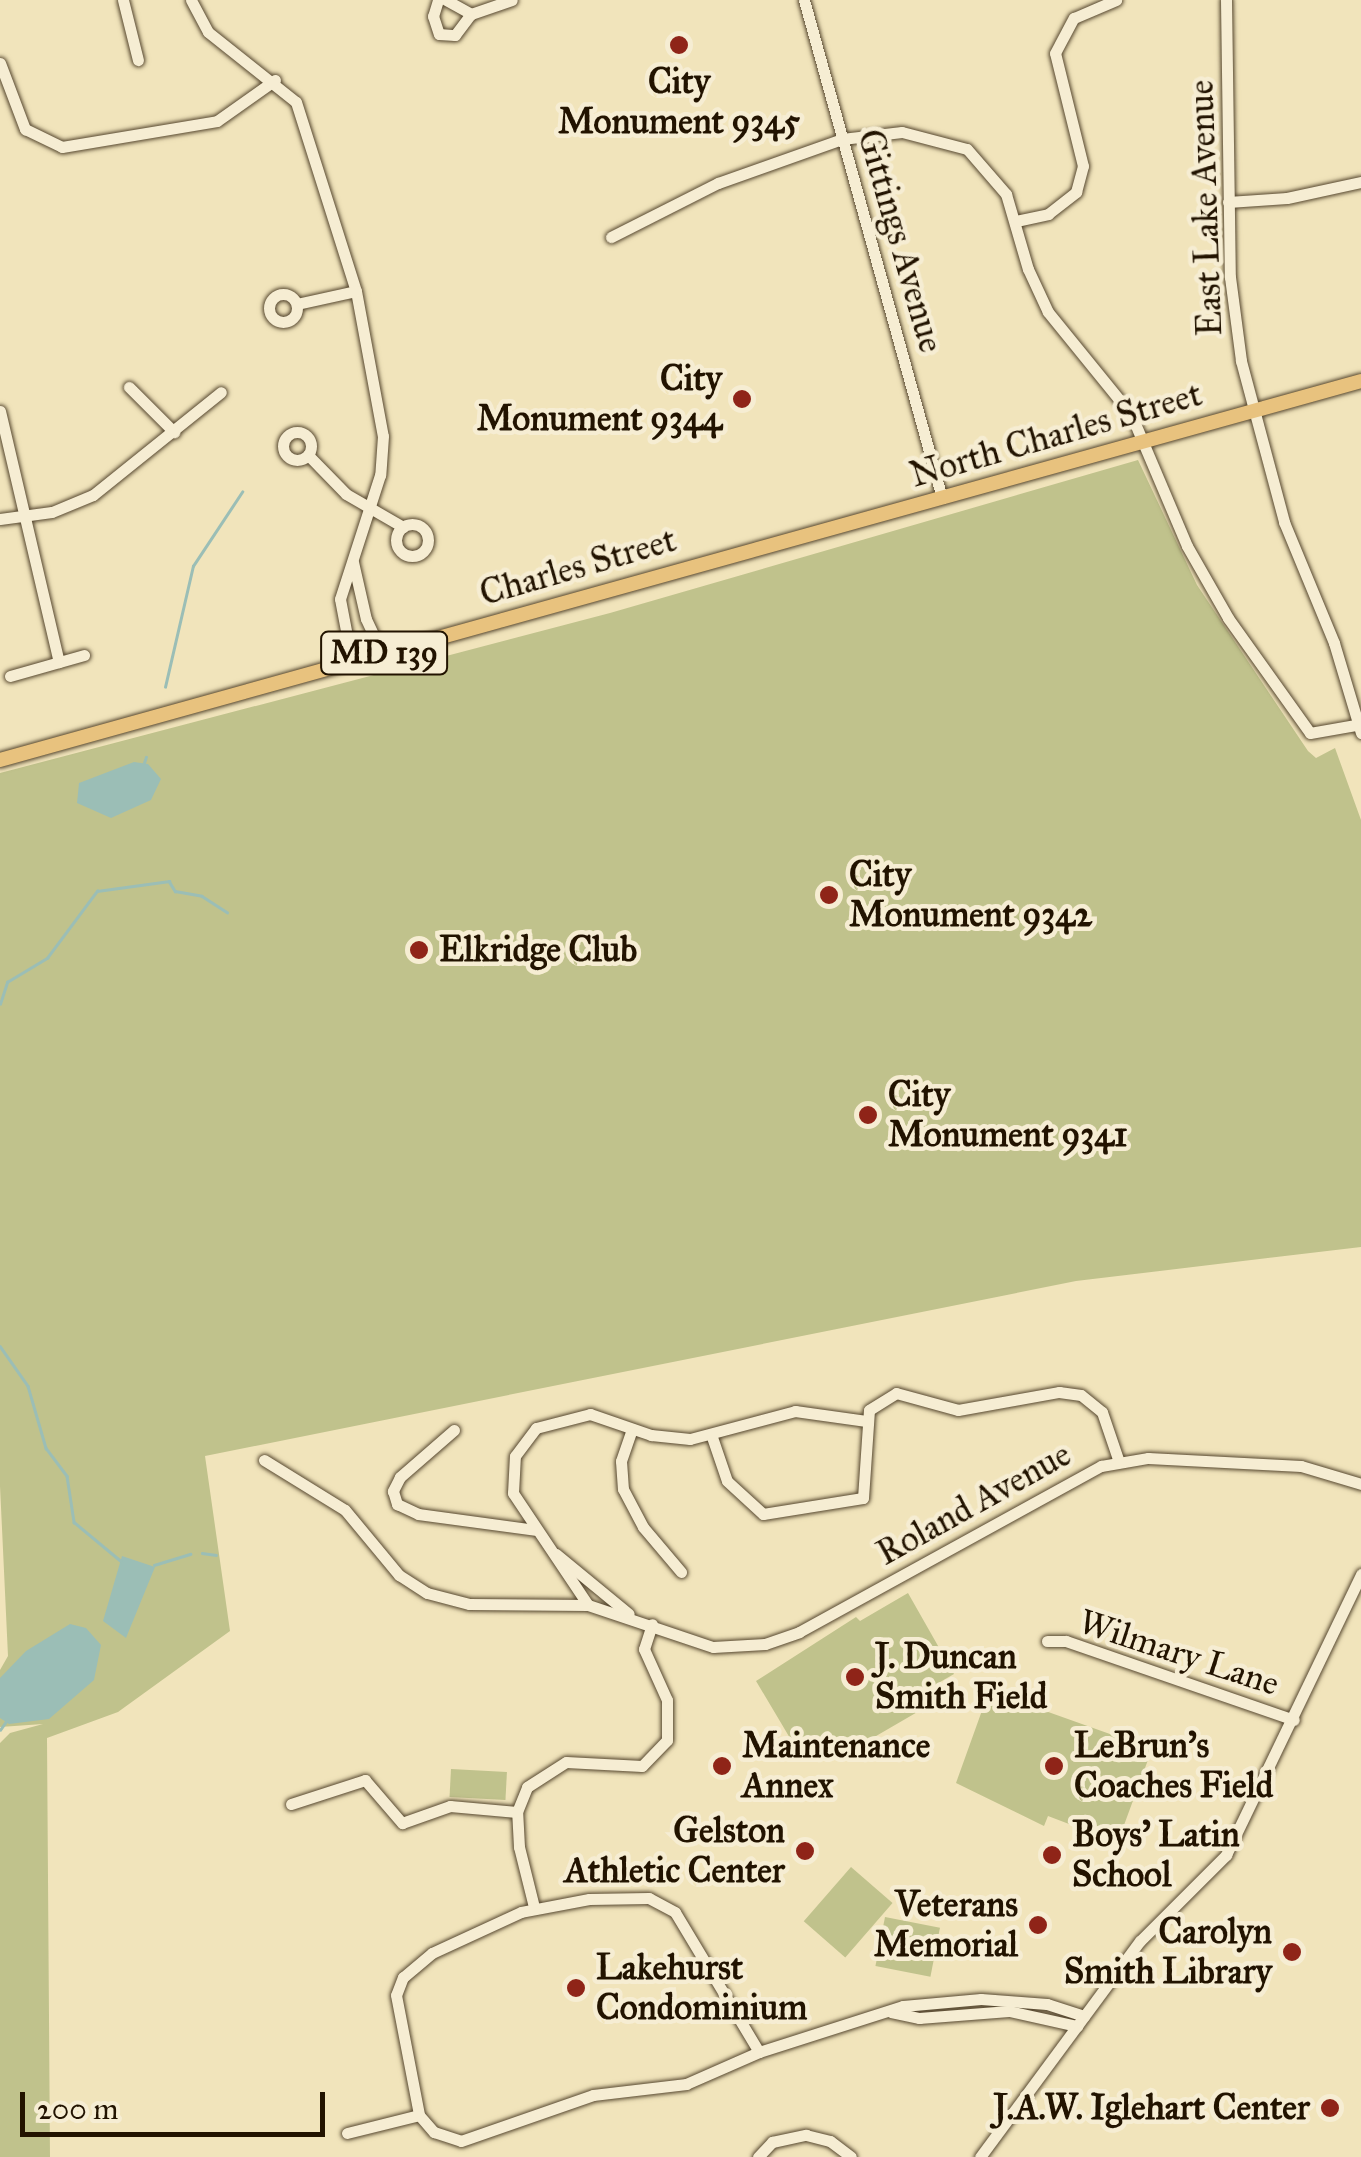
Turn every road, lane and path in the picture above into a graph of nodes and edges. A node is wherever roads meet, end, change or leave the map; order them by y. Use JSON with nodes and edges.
{"nodes":[{"id":1,"x":124,"y":0,"type":"edge"},
{"id":2,"x":191,"y":0,"type":"edge"},
{"id":3,"x":442,"y":0,"type":"edge"},
{"id":4,"x":512,"y":0,"type":"edge"},
{"id":5,"x":804,"y":0,"type":"edge"},
{"id":6,"x":1116,"y":0,"type":"edge"},
{"id":7,"x":1226,"y":0,"type":"edge"},
{"id":8,"x":471,"y":14,"type":"junction"},
{"id":9,"x":138,"y":60,"type":"dead end"},
{"id":10,"x":0,"y":63,"type":"edge"},
{"id":11,"x":275,"y":80,"type":"junction"},
{"id":12,"x":842,"y":139,"type":"junction"},
{"id":13,"x":1361,"y":182,"type":"edge"},
{"id":14,"x":1228,"y":202,"type":"junction"},
{"id":15,"x":1016,"y":221,"type":"junction"},
{"id":16,"x":611,"y":237,"type":"dead end"},
{"id":17,"x":356,"y":291,"type":"junction"},
{"id":18,"x":297,"y":304,"type":"dead end"},
{"id":19,"x":1361,"y":380,"type":"edge"},
{"id":20,"x":129,"y":387,"type":"dead end"},
{"id":21,"x":221,"y":392,"type":"dead end"},
{"id":22,"x":0,"y":411,"type":"edge"},
{"id":23,"x":1252,"y":412,"type":"junction"},
{"id":24,"x":174,"y":432,"type":"junction"},
{"id":25,"x":1142,"y":443,"type":"junction"},
{"id":26,"x":308,"y":455,"type":"dead end"},
{"id":27,"x":942,"y":498,"type":"junction"},
{"id":28,"x":367,"y":508,"type":"junction"},
{"id":29,"x":25,"y":518,"type":"junction"},
{"id":30,"x":0,"y":519,"type":"edge"},
{"id":31,"x":402,"y":527,"type":"dead end"},
{"id":32,"x":768,"y":545,"type":"joint"},
{"id":33,"x":352,"y":558,"type":"junction"},
{"id":34,"x":382,"y":653,"type":"junction"},
{"id":35,"x":84,"y":655,"type":"dead end"},
{"id":36,"x":59,"y":662,"type":"junction"},
{"id":37,"x":352,"y":662,"type":"junction"},
{"id":38,"x":10,"y":676,"type":"dead end"},
{"id":39,"x":1360,"y":727,"type":"edge"},
{"id":40,"x":0,"y":760,"type":"edge"},
{"id":41,"x":866,"y":1421,"type":"junction"},
{"id":42,"x":632,"y":1429,"type":"junction"},
{"id":43,"x":454,"y":1430,"type":"dead end"},
{"id":44,"x":712,"y":1437,"type":"junction"},
{"id":45,"x":264,"y":1460,"type":"dead end"},
{"id":46,"x":1118,"y":1462,"type":"junction"},
{"id":47,"x":1361,"y":1484,"type":"edge"},
{"id":48,"x":537,"y":1530,"type":"junction"},
{"id":49,"x":552,"y":1552,"type":"junction"},
{"id":50,"x":680,"y":1572,"type":"dead end"},
{"id":51,"x":1361,"y":1574,"type":"edge"},
{"id":52,"x":588,"y":1604,"type":"junction"},
{"id":53,"x":629,"y":1614,"type":"junction"},
{"id":54,"x":652,"y":1624,"type":"junction"},
{"id":55,"x":1046,"y":1642,"type":"dead end"},
{"id":56,"x":1294,"y":1720,"type":"junction"},
{"id":57,"x":291,"y":1804,"type":"dead end"},
{"id":58,"x":517,"y":1812,"type":"junction"},
{"id":59,"x":534,"y":1907,"type":"junction"},
{"id":60,"x":1080,"y":2021,"type":"junction"},
{"id":61,"x":759,"y":2052,"type":"junction"},
{"id":62,"x":419,"y":2116,"type":"junction"},
{"id":63,"x":347,"y":2134,"type":"dead end"},
{"id":64,"x":758,"y":2157,"type":"edge"},
{"id":65,"x":852,"y":2157,"type":"edge"},
{"id":66,"x":980,"y":2157,"type":"edge"}],
"edges":[{"from":1,"to":9,"type":"street"},
{"from":2,"to":11,"type":"street"},
{"from":3,"to":8,"type":"street"},
{"from":3,"to":8,"type":"street"},
{"from":4,"to":8,"type":"street"},
{"from":5,"to":12,"type":"street","name":"Gittings Avenue"},
{"from":6,"to":15,"type":"street"},
{"from":7,"to":14,"type":"street","name":"East Lake Avenue"},
{"from":10,"to":11,"type":"street"},
{"from":11,"to":17,"type":"street"},
{"from":12,"to":15,"type":"street"},
{"from":12,"to":16,"type":"street"},
{"from":12,"to":27,"type":"street","name":"Gittings Avenue"},
{"from":13,"to":14,"type":"street"},
{"from":14,"to":23,"type":"street","name":"East Lake Avenue"},
{"from":15,"to":25,"type":"street"},
{"from":17,"to":18,"type":"street"},
{"from":17,"to":28,"type":"street"},
{"from":19,"to":23,"type":"main road","name":"North Charles Street","number":"MD 139"},
{"from":20,"to":24,"type":"street"},
{"from":21,"to":24,"type":"street"},
{"from":22,"to":29,"type":"street"},
{"from":23,"to":25,"type":"main road","name":"North Charles Street","number":"MD 139"},
{"from":23,"to":39,"type":"street","name":"East Lake Avenue"},
{"from":24,"to":29,"type":"street"},
{"from":25,"to":27,"type":"main road","name":"North Charles Street","number":"MD 139"},
{"from":25,"to":39,"type":"street"},
{"from":26,"to":28,"type":"street"},
{"from":27,"to":32,"type":"main road","name":"North Charles Street","number":"MD 139"},
{"from":28,"to":31,"type":"street"},
{"from":28,"to":33,"type":"street"},
{"from":29,"to":30,"type":"street"},
{"from":29,"to":36,"type":"street"},
{"from":32,"to":34,"type":"main road","name":"Charles Street","number":"MD 139"},
{"from":33,"to":34,"type":"street"},
{"from":33,"to":37,"type":"street"},
{"from":34,"to":37,"type":"main road","name":"Charles Street","number":"MD 139"},
{"from":35,"to":36,"type":"street"},
{"from":36,"to":38,"type":"street"},
{"from":37,"to":40,"type":"main road","name":"Charles Street","number":"MD 139"},
{"from":41,"to":44,"type":"street"},
{"from":41,"to":44,"type":"street"},
{"from":41,"to":46,"type":"street"},
{"from":42,"to":44,"type":"street"},
{"from":42,"to":48,"type":"street"},
{"from":42,"to":50,"type":"street"},
{"from":43,"to":48,"type":"street"},
{"from":45,"to":52,"type":"street"},
{"from":46,"to":47,"type":"street","name":"Roland Avenue"},
{"from":46,"to":54,"type":"street","name":"Roland Avenue"},
{"from":48,"to":49,"type":"street"},
{"from":49,"to":52,"type":"street"},
{"from":49,"to":53,"type":"street"},
{"from":51,"to":56,"type":"street"},
{"from":52,"to":53,"type":"street"},
{"from":53,"to":54,"type":"street","name":"Roland Avenue"},
{"from":54,"to":58,"type":"street"},
{"from":55,"to":56,"type":"street","name":"Wilmary Lane"},
{"from":56,"to":60,"type":"street"},
{"from":57,"to":58,"type":"street"},
{"from":58,"to":59,"type":"street"},
{"from":59,"to":61,"type":"street"},
{"from":59,"to":62,"type":"street"},
{"from":60,"to":61,"type":"street"},
{"from":60,"to":66,"type":"street"},
{"from":61,"to":62,"type":"street"},
{"from":62,"to":63,"type":"street"},
{"from":64,"to":65,"type":"street"}]}
